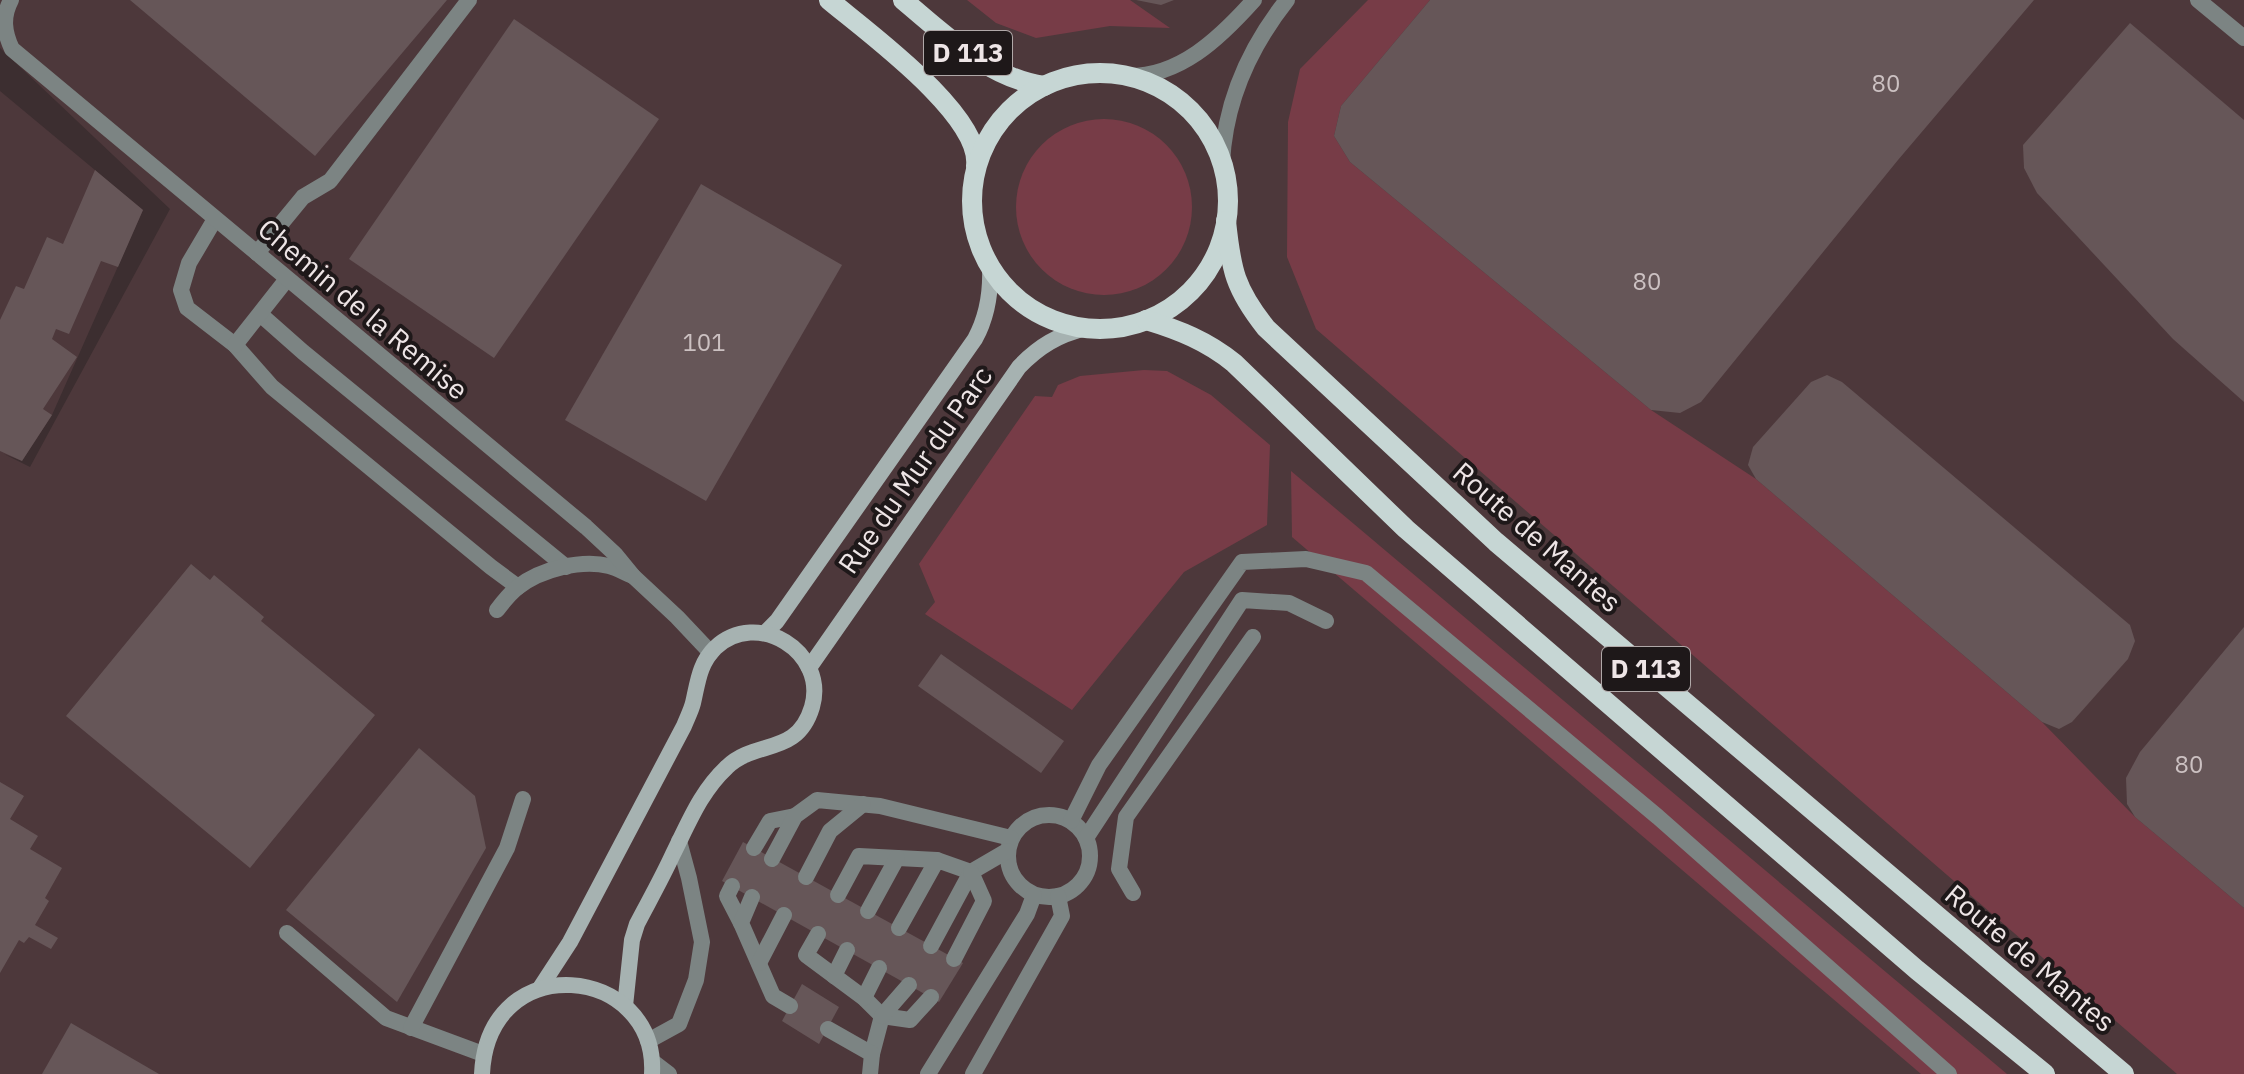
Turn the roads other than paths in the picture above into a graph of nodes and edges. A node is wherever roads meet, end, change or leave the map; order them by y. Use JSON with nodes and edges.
{"nodes":[{"id":1,"x":11,"y":0,"type":"edge"},
{"id":2,"x":469,"y":0,"type":"edge"},
{"id":3,"x":829,"y":0,"type":"edge"},
{"id":4,"x":903,"y":0,"type":"edge"},
{"id":5,"x":1254,"y":0,"type":"edge"},
{"id":6,"x":1287,"y":0,"type":"edge"},
{"id":7,"x":2198,"y":0,"type":"edge"},
{"id":8,"x":2,"y":32,"type":"edge"},
{"id":9,"x":2244,"y":38,"type":"edge"},
{"id":10,"x":1125,"y":76,"type":"junction"},
{"id":11,"x":1044,"y":86,"type":"junction"},
{"id":12,"x":1222,"y":163,"type":"junction"},
{"id":13,"x":976,"y":168,"type":"junction"},
{"id":14,"x":215,"y":219,"type":"junction"},
{"id":15,"x":1226,"y":221,"type":"junction"},
{"id":16,"x":257,"y":253,"type":"junction"},
{"id":17,"x":990,"y":267,"type":"junction"},
{"id":18,"x":287,"y":279,"type":"junction"},
{"id":19,"x":260,"y":314,"type":"junction"},
{"id":20,"x":1146,"y":320,"type":"junction"},
{"id":21,"x":1086,"y":328,"type":"junction"},
{"id":22,"x":235,"y":345,"type":"junction"},
{"id":23,"x":566,"y":567,"type":"junction"},
{"id":24,"x":633,"y":576,"type":"junction"},
{"id":25,"x":518,"y":587,"type":"junction"},
{"id":26,"x":497,"y":610,"type":"dead end"},
{"id":27,"x":1326,"y":621,"type":"dead end"},
{"id":28,"x":765,"y":633,"type":"junction"},
{"id":29,"x":1253,"y":637,"type":"dead end"},
{"id":30,"x":711,"y":653,"type":"junction"},
{"id":31,"x":809,"y":668,"type":"junction"},
{"id":32,"x":523,"y":799,"type":"dead end"},
{"id":33,"x":863,"y":804,"type":"junction"},
{"id":34,"x":795,"y":816,"type":"junction"},
{"id":35,"x":1071,"y":821,"type":"junction"},
{"id":36,"x":1086,"y":838,"type":"junction"},
{"id":37,"x":679,"y":841,"type":"junction"},
{"id":38,"x":1009,"y":844,"type":"junction"},
{"id":39,"x":754,"y":848,"type":"dead end"},
{"id":40,"x":897,"y":858,"type":"junction"},
{"id":41,"x":772,"y":859,"type":"dead end"},
{"id":42,"x":937,"y":860,"type":"junction"},
{"id":43,"x":971,"y":872,"type":"junction"},
{"id":44,"x":806,"y":877,"type":"dead end"},
{"id":45,"x":732,"y":886,"type":"dead end"},
{"id":46,"x":1133,"y":893,"type":"dead end"},
{"id":47,"x":838,"y":895,"type":"dead end"},
{"id":48,"x":1034,"y":895,"type":"junction"},
{"id":49,"x":1058,"y":896,"type":"junction"},
{"id":50,"x":752,"y":897,"type":"dead end"},
{"id":51,"x":868,"y":911,"type":"dead end"},
{"id":52,"x":784,"y":915,"type":"dead end"},
{"id":53,"x":741,"y":923,"type":"junction"},
{"id":54,"x":899,"y":928,"type":"dead end"},
{"id":55,"x":287,"y":933,"type":"dead end"},
{"id":56,"x":818,"y":934,"type":"dead end"},
{"id":57,"x":931,"y":946,"type":"dead end"},
{"id":58,"x":847,"y":950,"type":"dead end"},
{"id":59,"x":954,"y":959,"type":"dead end"},
{"id":60,"x":759,"y":963,"type":"junction"},
{"id":61,"x":879,"y":968,"type":"dead end"},
{"id":62,"x":834,"y":976,"type":"junction"},
{"id":63,"x":909,"y":985,"type":"dead end"},
{"id":64,"x":540,"y":988,"type":"junction"},
{"id":65,"x":931,"y":997,"type":"dead end"},
{"id":66,"x":864,"y":998,"type":"junction"},
{"id":67,"x":625,"y":1006,"type":"junction"},
{"id":68,"x":790,"y":1006,"type":"dead end"},
{"id":69,"x":882,"y":1016,"type":"junction"},
{"id":70,"x":411,"y":1028,"type":"junction"},
{"id":71,"x":828,"y":1029,"type":"dead end"},
{"id":72,"x":648,"y":1041,"type":"junction"},
{"id":73,"x":483,"y":1054,"type":"junction"},
{"id":74,"x":872,"y":1054,"type":"junction"},
{"id":75,"x":652,"y":1068,"type":"edge"},
{"id":76,"x":482,"y":1074,"type":"edge"},
{"id":77,"x":669,"y":1074,"type":"edge"},
{"id":78,"x":870,"y":1074,"type":"edge"},
{"id":79,"x":928,"y":1074,"type":"edge"},
{"id":80,"x":973,"y":1074,"type":"edge"},
{"id":81,"x":1949,"y":1074,"type":"edge"},
{"id":82,"x":2045,"y":1074,"type":"edge"},
{"id":83,"x":2124,"y":1074,"type":"edge"}],
"edges":[{"from":1,"to":8,"type":"street","name":"Chemin de la Remise"},
{"from":2,"to":16,"type":"street"},
{"from":3,"to":13,"type":"main road","number":"D 113"},
{"from":4,"to":11,"type":"main road","number":"D 113"},
{"from":5,"to":10,"type":"street"},
{"from":6,"to":12,"type":"street"},
{"from":7,"to":9,"type":"street"},
{"from":8,"to":14,"type":"street","name":"Chemin de la Remise"},
{"from":10,"to":11,"type":"main road"},
{"from":10,"to":12,"type":"main road"},
{"from":11,"to":13,"type":"main road"},
{"from":12,"to":15,"type":"main road"},
{"from":13,"to":17,"type":"main road"},
{"from":14,"to":16,"type":"street","name":"Chemin de la Remise"},
{"from":14,"to":22,"type":"street"},
{"from":15,"to":20,"type":"main road"},
{"from":15,"to":83,"type":"main road","name":"Route de Mantes","number":"D 113"},
{"from":16,"to":18,"type":"street","name":"Chemin de la Remise"},
{"from":17,"to":21,"type":"main road"},
{"from":17,"to":28,"type":"street","name":"Rue du Mur du Parc"},
{"from":18,"to":19,"type":"street"},
{"from":18,"to":24,"type":"street","name":"Chemin de la Remise"},
{"from":19,"to":22,"type":"street"},
{"from":19,"to":23,"type":"street"},
{"from":20,"to":21,"type":"main road"},
{"from":20,"to":82,"type":"main road","number":"D 113"},
{"from":21,"to":31,"type":"street","name":"Rue du Mur du Parc"},
{"from":22,"to":25,"type":"street"},
{"from":23,"to":24,"type":"street"},
{"from":23,"to":25,"type":"street"},
{"from":24,"to":30,"type":"street","name":"Chemin de la Remise"},
{"from":25,"to":26,"type":"street"},
{"from":27,"to":36,"type":"street"},
{"from":28,"to":30,"type":"street"},
{"from":28,"to":31,"type":"street"},
{"from":29,"to":46,"type":"street"},
{"from":30,"to":64,"type":"street"},
{"from":31,"to":37,"type":"street"},
{"from":32,"to":70,"type":"street"},
{"from":33,"to":34,"type":"street"},
{"from":33,"to":38,"type":"street"},
{"from":33,"to":44,"type":"street"},
{"from":34,"to":39,"type":"street"},
{"from":34,"to":41,"type":"street"},
{"from":35,"to":36,"type":"street"},
{"from":35,"to":38,"type":"street"},
{"from":35,"to":81,"type":"street"},
{"from":36,"to":49,"type":"street"},
{"from":37,"to":67,"type":"street"},
{"from":37,"to":72,"type":"street"},
{"from":38,"to":43,"type":"street"},
{"from":38,"to":48,"type":"street"},
{"from":40,"to":42,"type":"street"},
{"from":40,"to":47,"type":"street"},
{"from":40,"to":51,"type":"street"},
{"from":42,"to":43,"type":"street"},
{"from":42,"to":54,"type":"street"},
{"from":43,"to":57,"type":"street"},
{"from":43,"to":59,"type":"street"},
{"from":45,"to":53,"type":"street"},
{"from":48,"to":49,"type":"street"},
{"from":48,"to":79,"type":"street"},
{"from":49,"to":80,"type":"street"},
{"from":50,"to":53,"type":"street"},
{"from":52,"to":60,"type":"street"},
{"from":53,"to":60,"type":"street"},
{"from":55,"to":70,"type":"street"},
{"from":56,"to":62,"type":"street"},
{"from":58,"to":62,"type":"street"},
{"from":60,"to":68,"type":"street"},
{"from":61,"to":66,"type":"street"},
{"from":62,"to":66,"type":"street"},
{"from":63,"to":69,"type":"street"},
{"from":64,"to":67,"type":"street"},
{"from":64,"to":73,"type":"street"},
{"from":65,"to":69,"type":"street"},
{"from":66,"to":69,"type":"street"},
{"from":67,"to":72,"type":"street"},
{"from":69,"to":74,"type":"street"},
{"from":70,"to":73,"type":"street"},
{"from":71,"to":74,"type":"street"},
{"from":72,"to":75,"type":"street"},
{"from":73,"to":76,"type":"street"},
{"from":74,"to":78,"type":"street"},
{"from":75,"to":77,"type":"street"}]}
